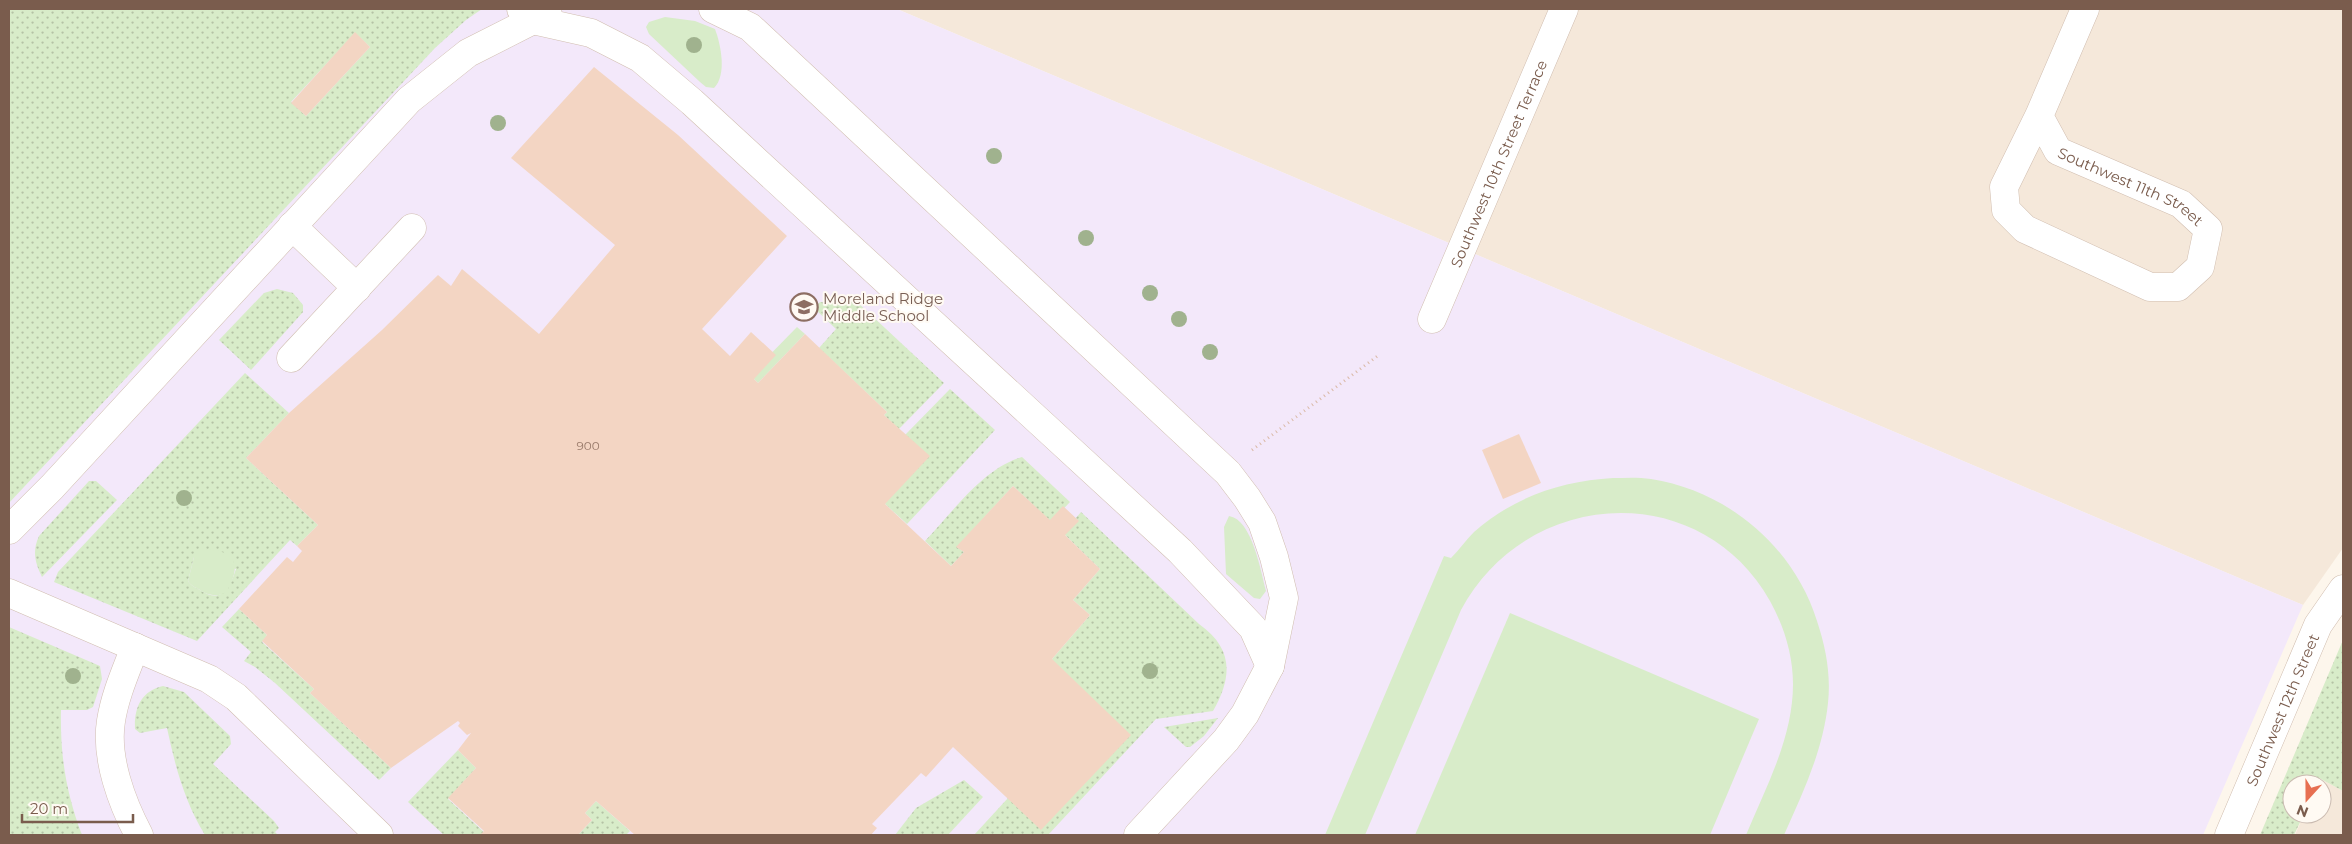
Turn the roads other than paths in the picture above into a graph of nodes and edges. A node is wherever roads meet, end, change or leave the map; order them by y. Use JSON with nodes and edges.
{"nodes":[{"id":1,"x":566,"y":9,"type":"edge"},
{"id":2,"x":713,"y":9,"type":"edge"},
{"id":3,"x":1564,"y":9,"type":"edge"},
{"id":4,"x":2085,"y":9,"type":"edge"},
{"id":5,"x":527,"y":14,"type":"edge"},
{"id":6,"x":2039,"y":116,"type":"junction"},
{"id":7,"x":292,"y":226,"type":"junction"},
{"id":8,"x":412,"y":228,"type":"dead end"},
{"id":9,"x":357,"y":288,"type":"junction"},
{"id":10,"x":1432,"y":319,"type":"dead end"},
{"id":11,"x":291,"y":358,"type":"dead end"},
{"id":12,"x":9,"y":530,"type":"edge"},
{"id":13,"x":2343,"y":589,"type":"edge"},
{"id":14,"x":9,"y":593,"type":"edge"},
{"id":15,"x":135,"y":647,"type":"junction"},
{"id":16,"x":1270,"y":666,"type":"junction"},
{"id":17,"x":139,"y":835,"type":"edge"},
{"id":18,"x":379,"y":835,"type":"edge"},
{"id":19,"x":1138,"y":835,"type":"edge"},
{"id":20,"x":2229,"y":835,"type":"edge"}],
"edges":[{"from":1,"to":5,"type":"street"},
{"from":2,"to":16,"type":"street"},
{"from":3,"to":10,"type":"street","name":"Southwest 10th Street Terrace"},
{"from":4,"to":6,"type":"street","name":"Southwest 11th Street"},
{"from":5,"to":7,"type":"street"},
{"from":5,"to":16,"type":"street"},
{"from":6,"to":6,"type":"street","name":"Southwest 11th Street"},
{"from":7,"to":9,"type":"street"},
{"from":7,"to":12,"type":"street"},
{"from":8,"to":9,"type":"street"},
{"from":9,"to":11,"type":"street"},
{"from":13,"to":20,"type":"street","name":"Southwest 12th Street"},
{"from":14,"to":15,"type":"street"},
{"from":15,"to":17,"type":"street"},
{"from":15,"to":18,"type":"street"},
{"from":16,"to":19,"type":"street"}]}
